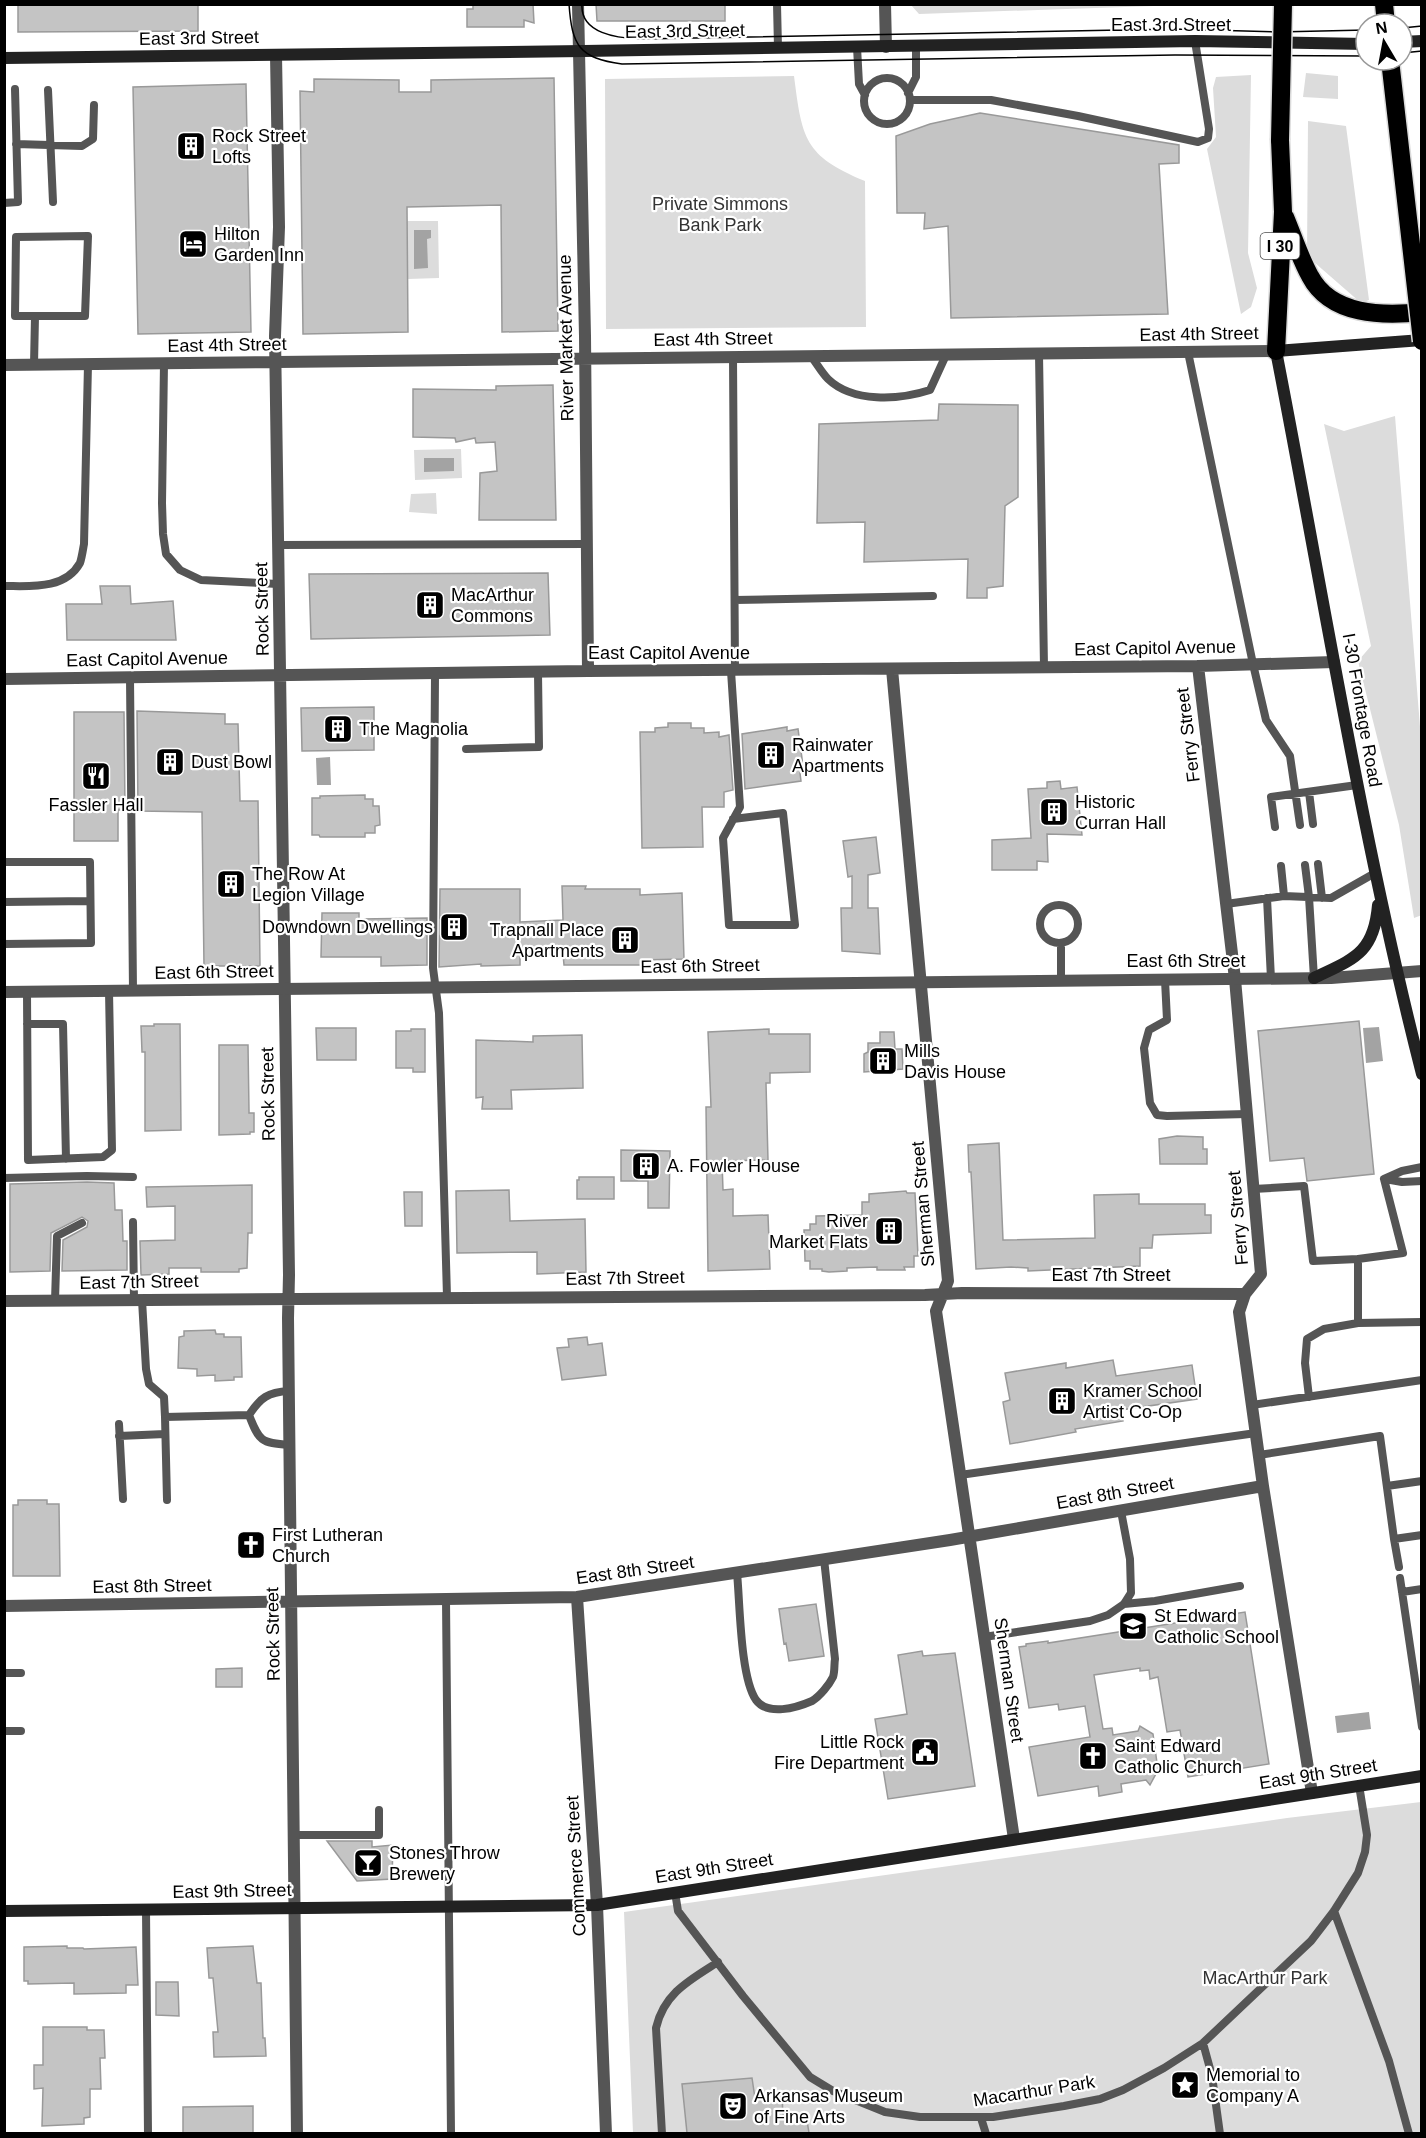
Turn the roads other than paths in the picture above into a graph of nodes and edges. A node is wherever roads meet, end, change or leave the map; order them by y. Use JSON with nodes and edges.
{"nodes":[{"id":1,"x":578,"y":4,"type":"edge"},
{"id":2,"x":777,"y":4,"type":"edge"},
{"id":3,"x":885,"y":4,"type":"edge"},
{"id":4,"x":1283,"y":4,"type":"edge"},
{"id":5,"x":1196,"y":41,"type":"junction"},
{"id":6,"x":1354,"y":44,"type":"edge"},
{"id":7,"x":916,"y":46,"type":"junction"},
{"id":8,"x":857,"y":47,"type":"junction"},
{"id":9,"x":886,"y":47,"type":"junction"},
{"id":10,"x":778,"y":48,"type":"junction"},
{"id":11,"x":578,"y":51,"type":"junction"},
{"id":12,"x":276,"y":55,"type":"junction"},
{"id":13,"x":4,"y":58,"type":"edge"},
{"id":14,"x":1391,"y":72,"type":"edge"},
{"id":15,"x":15,"y":89,"type":"dead end"},
{"id":16,"x":48,"y":90,"type":"dead end"},
{"id":17,"x":865,"y":95,"type":"junction"},
{"id":18,"x":909,"y":96,"type":"junction"},
{"id":19,"x":94,"y":105,"type":"dead end"},
{"id":20,"x":16,"y":144,"type":"junction"},
{"id":21,"x":50,"y":145,"type":"junction"},
{"id":22,"x":53,"y":202,"type":"dead end"},
{"id":23,"x":4,"y":203,"type":"edge"},
{"id":24,"x":1283,"y":212,"type":"junction"},
{"id":25,"x":1422,"y":312,"type":"edge"},
{"id":26,"x":35,"y":316,"type":"junction"},
{"id":27,"x":1422,"y":341,"type":"edge"},
{"id":28,"x":1276,"y":351,"type":"junction"},
{"id":29,"x":1188,"y":352,"type":"junction"},
{"id":30,"x":1040,"y":354,"type":"junction"},
{"id":31,"x":946,"y":355,"type":"junction"},
{"id":32,"x":811,"y":356,"type":"junction"},
{"id":33,"x":733,"y":357,"type":"junction"},
{"id":34,"x":585,"y":359,"type":"junction"},
{"id":35,"x":276,"y":362,"type":"junction"},
{"id":36,"x":164,"y":363,"type":"junction"},
{"id":37,"x":88,"y":364,"type":"junction"},
{"id":38,"x":4,"y":365,"type":"edge"},
{"id":39,"x":34,"y":365,"type":"junction"},
{"id":40,"x":586,"y":544,"type":"junction"},
{"id":41,"x":278,"y":545,"type":"junction"},
{"id":42,"x":278,"y":584,"type":"junction"},
{"id":43,"x":4,"y":586,"type":"edge"},
{"id":44,"x":933,"y":596,"type":"dead end"},
{"id":45,"x":735,"y":600,"type":"junction"},
{"id":46,"x":1335,"y":662,"type":"junction"},
{"id":47,"x":1253,"y":664,"type":"junction"},
{"id":48,"x":1198,"y":666,"type":"junction"},
{"id":49,"x":1044,"y":667,"type":"junction"},
{"id":50,"x":892,"y":669,"type":"junction"},
{"id":51,"x":588,"y":671,"type":"junction"},
{"id":52,"x":733,"y":671,"type":"junction"},
{"id":53,"x":538,"y":673,"type":"junction"},
{"id":54,"x":281,"y":675,"type":"junction"},
{"id":55,"x":435,"y":675,"type":"junction"},
{"id":56,"x":130,"y":678,"type":"junction"},
{"id":57,"x":4,"y":679,"type":"edge"},
{"id":58,"x":466,"y":749,"type":"dead end"},
{"id":59,"x":1357,"y":785,"type":"junction"},
{"id":60,"x":1309,"y":792,"type":"junction"},
{"id":61,"x":1296,"y":793,"type":"junction"},
{"id":62,"x":733,"y":819,"type":"junction"},
{"id":63,"x":1313,"y":824,"type":"dead end"},
{"id":64,"x":1300,"y":825,"type":"dead end"},
{"id":65,"x":1275,"y":827,"type":"dead end"},
{"id":66,"x":4,"y":862,"type":"edge"},
{"id":67,"x":1318,"y":864,"type":"dead end"},
{"id":68,"x":1305,"y":865,"type":"dead end"},
{"id":69,"x":1281,"y":866,"type":"dead end"},
{"id":70,"x":1375,"y":873,"type":"junction"},
{"id":71,"x":1379,"y":889,"type":"junction"},
{"id":72,"x":1284,"y":896,"type":"junction"},
{"id":73,"x":1309,"y":897,"type":"junction"},
{"id":74,"x":1267,"y":898,"type":"junction"},
{"id":75,"x":1322,"y":898,"type":"junction"},
{"id":76,"x":90,"y":901,"type":"junction"},
{"id":77,"x":4,"y":902,"type":"edge"},
{"id":78,"x":1226,"y":904,"type":"junction"},
{"id":79,"x":1061,"y":943,"type":"junction"},
{"id":80,"x":4,"y":944,"type":"edge"},
{"id":81,"x":1422,"y":971,"type":"edge"},
{"id":82,"x":1396,"y":975,"type":"junction"},
{"id":83,"x":1271,"y":978,"type":"junction"},
{"id":84,"x":1314,"y":978,"type":"junction"},
{"id":85,"x":1235,"y":979,"type":"junction"},
{"id":86,"x":1061,"y":980,"type":"junction"},
{"id":87,"x":1165,"y":980,"type":"junction"},
{"id":88,"x":921,"y":981,"type":"junction"},
{"id":89,"x":436,"y":987,"type":"junction"},
{"id":90,"x":284,"y":989,"type":"junction"},
{"id":91,"x":109,"y":991,"type":"junction"},
{"id":92,"x":133,"y":991,"type":"junction"},
{"id":93,"x":4,"y":992,"type":"edge"},
{"id":94,"x":27,"y":992,"type":"junction"},
{"id":95,"x":27,"y":1024,"type":"junction"},
{"id":96,"x":1422,"y":1074,"type":"edge"},
{"id":97,"x":1247,"y":1114,"type":"junction"},
{"id":98,"x":66,"y":1159,"type":"junction"},
{"id":99,"x":1422,"y":1167,"type":"edge"},
{"id":100,"x":133,"y":1177,"type":"dead end"},
{"id":101,"x":4,"y":1178,"type":"edge"},
{"id":102,"x":1384,"y":1179,"type":"junction"},
{"id":103,"x":1422,"y":1181,"type":"edge"},
{"id":104,"x":1253,"y":1189,"type":"junction"},
{"id":105,"x":133,"y":1222,"type":"dead end"},
{"id":106,"x":82,"y":1224,"type":"dead end"},
{"id":107,"x":1358,"y":1258,"type":"junction"},
{"id":108,"x":944,"y":1294,"type":"junction"},
{"id":109,"x":1245,"y":1294,"type":"junction"},
{"id":110,"x":447,"y":1297,"type":"junction"},
{"id":111,"x":288,"y":1298,"type":"junction"},
{"id":112,"x":138,"y":1300,"type":"junction"},
{"id":113,"x":4,"y":1301,"type":"edge"},
{"id":114,"x":56,"y":1301,"type":"junction"},
{"id":115,"x":1422,"y":1322,"type":"edge"},
{"id":116,"x":1358,"y":1323,"type":"junction"},
{"id":117,"x":1422,"y":1380,"type":"edge"},
{"id":118,"x":289,"y":1391,"type":"junction"},
{"id":119,"x":1309,"y":1397,"type":"junction"},
{"id":120,"x":1252,"y":1406,"type":"junction"},
{"id":121,"x":249,"y":1415,"type":"junction"},
{"id":122,"x":165,"y":1417,"type":"junction"},
{"id":123,"x":119,"y":1424,"type":"dead end"},
{"id":124,"x":1256,"y":1433,"type":"junction"},
{"id":125,"x":165,"y":1434,"type":"junction"},
{"id":126,"x":120,"y":1436,"type":"junction"},
{"id":127,"x":289,"y":1445,"type":"junction"},
{"id":128,"x":1259,"y":1455,"type":"junction"},
{"id":129,"x":960,"y":1475,"type":"junction"},
{"id":130,"x":1422,"y":1481,"type":"edge"},
{"id":131,"x":1263,"y":1486,"type":"junction"},
{"id":132,"x":1387,"y":1486,"type":"junction"},
{"id":133,"x":123,"y":1499,"type":"dead end"},
{"id":134,"x":167,"y":1500,"type":"dead end"},
{"id":135,"x":1121,"y":1510,"type":"junction"},
{"id":136,"x":1422,"y":1535,"type":"edge"},
{"id":137,"x":969,"y":1536,"type":"junction"},
{"id":138,"x":1394,"y":1539,"type":"junction"},
{"id":139,"x":824,"y":1559,"type":"junction"},
{"id":140,"x":1399,"y":1567,"type":"dead end"},
{"id":141,"x":737,"y":1573,"type":"junction"},
{"id":142,"x":1400,"y":1578,"type":"dead end"},
{"id":143,"x":1240,"y":1586,"type":"dead end"},
{"id":144,"x":1422,"y":1589,"type":"edge"},
{"id":145,"x":1402,"y":1592,"type":"junction"},
{"id":146,"x":577,"y":1597,"type":"junction"},
{"id":147,"x":446,"y":1600,"type":"junction"},
{"id":148,"x":290,"y":1601,"type":"junction"},
{"id":149,"x":1124,"y":1604,"type":"junction"},
{"id":150,"x":4,"y":1606,"type":"edge"},
{"id":151,"x":984,"y":1637,"type":"junction"},
{"id":152,"x":21,"y":1672,"type":"dead end"},
{"id":153,"x":4,"y":1673,"type":"edge"},
{"id":154,"x":1421,"y":1725,"type":"edge"},
{"id":155,"x":4,"y":1731,"type":"edge"},
{"id":156,"x":21,"y":1731,"type":"dead end"},
{"id":157,"x":1422,"y":1776,"type":"edge"},
{"id":158,"x":1359,"y":1785,"type":"junction"},
{"id":159,"x":1312,"y":1793,"type":"junction"},
{"id":160,"x":379,"y":1810,"type":"dead end"},
{"id":161,"x":293,"y":1835,"type":"junction"},
{"id":162,"x":1014,"y":1839,"type":"junction"},
{"id":163,"x":675,"y":1892,"type":"junction"},
{"id":164,"x":597,"y":1905,"type":"junction"},
{"id":165,"x":448,"y":1907,"type":"junction"},
{"id":166,"x":295,"y":1908,"type":"junction"},
{"id":167,"x":146,"y":1910,"type":"junction"},
{"id":168,"x":4,"y":1911,"type":"edge"},
{"id":169,"x":1334,"y":1911,"type":"junction"},
{"id":170,"x":718,"y":1962,"type":"junction"},
{"id":171,"x":1203,"y":2043,"type":"junction"},
{"id":172,"x":981,"y":2118,"type":"junction"},
{"id":173,"x":148,"y":2133,"type":"edge"},
{"id":174,"x":297,"y":2133,"type":"edge"},
{"id":175,"x":451,"y":2133,"type":"edge"},
{"id":176,"x":606,"y":2133,"type":"edge"},
{"id":177,"x":662,"y":2133,"type":"edge"},
{"id":178,"x":986,"y":2133,"type":"edge"},
{"id":179,"x":1220,"y":2133,"type":"edge"},
{"id":180,"x":1409,"y":2133,"type":"edge"}],
"edges":[{"from":1,"to":11,"type":"street","name":"River Market Avenue"},
{"from":2,"to":10,"type":"lane"},
{"from":3,"to":9,"type":"street"},
{"from":4,"to":24,"type":"highway","number":"I 30","bridge":true},
{"from":5,"to":6,"type":"main road","name":"East 3rd Street"},
{"from":5,"to":7,"type":"main road","name":"East 3rd Street"},
{"from":5,"to":18,"type":"lane"},
{"from":7,"to":9,"type":"main road","name":"East 3rd Street"},
{"from":7,"to":18,"type":"lane"},
{"from":8,"to":9,"type":"main road","name":"East 3rd Street"},
{"from":8,"to":10,"type":"main road","name":"East 3rd Street"},
{"from":8,"to":17,"type":"lane"},
{"from":10,"to":11,"type":"main road","name":"East 3rd Street"},
{"from":11,"to":12,"type":"main road","name":"East 3rd Street"},
{"from":11,"to":34,"type":"street","name":"River Market Avenue"},
{"from":12,"to":13,"type":"main road","name":"East 3rd Street"},
{"from":12,"to":35,"type":"street","name":"Rock Street"},
{"from":14,"to":27,"type":"highway","bridge":true},
{"from":15,"to":20,"type":"lane"},
{"from":16,"to":21,"type":"lane"},
{"from":17,"to":18,"type":"lane"},
{"from":17,"to":18,"type":"lane"},
{"from":19,"to":21,"type":"lane"},
{"from":20,"to":21,"type":"lane"},
{"from":20,"to":23,"type":"lane"},
{"from":21,"to":22,"type":"lane"},
{"from":24,"to":25,"type":"highway"},
{"from":24,"to":28,"type":"highway","number":"I 30"},
{"from":26,"to":26,"type":"lane"},
{"from":26,"to":39,"type":"lane"},
{"from":27,"to":28,"type":"main road","name":"East 4th Street"},
{"from":28,"to":29,"type":"street","name":"East 4th Street"},
{"from":28,"to":46,"type":"main road","name":"I-30 Frontage Road"},
{"from":29,"to":30,"type":"street","name":"East 4th Street"},
{"from":29,"to":47,"type":"lane"},
{"from":30,"to":31,"type":"street","name":"East 4th Street"},
{"from":30,"to":49,"type":"lane"},
{"from":31,"to":32,"type":"street","name":"East 4th Street"},
{"from":31,"to":32,"type":"lane"},
{"from":32,"to":33,"type":"street","name":"East 4th Street"},
{"from":33,"to":34,"type":"street","name":"East 4th Street"},
{"from":33,"to":45,"type":"lane"},
{"from":34,"to":35,"type":"street","name":"East 4th Street"},
{"from":34,"to":40,"type":"street","name":"River Market Avenue"},
{"from":35,"to":36,"type":"street","name":"East 4th Street"},
{"from":35,"to":41,"type":"street","name":"Rock Street"},
{"from":36,"to":37,"type":"street","name":"East 4th Street"},
{"from":36,"to":42,"type":"lane"},
{"from":37,"to":39,"type":"street","name":"East 4th Street"},
{"from":37,"to":43,"type":"lane"},
{"from":38,"to":39,"type":"street","name":"East 4th Street"},
{"from":40,"to":41,"type":"lane"},
{"from":40,"to":51,"type":"street","name":"River Market Avenue"},
{"from":41,"to":42,"type":"street","name":"Rock Street"},
{"from":42,"to":54,"type":"street","name":"Rock Street"},
{"from":44,"to":45,"type":"lane"},
{"from":45,"to":52,"type":"lane"},
{"from":46,"to":47,"type":"street","name":"East Capitol Avenue"},
{"from":46,"to":59,"type":"main road","name":"I-30 Frontage Road"},
{"from":47,"to":48,"type":"street","name":"East Capitol Avenue"},
{"from":47,"to":61,"type":"lane"},
{"from":48,"to":49,"type":"street","name":"East Capitol Avenue"},
{"from":48,"to":78,"type":"street","name":"Ferry Street"},
{"from":49,"to":50,"type":"street","name":"East Capitol Avenue"},
{"from":50,"to":52,"type":"street","name":"East Capitol Avenue"},
{"from":50,"to":88,"type":"street","name":"Sherman Street"},
{"from":51,"to":52,"type":"street","name":"East Capitol Avenue"},
{"from":51,"to":53,"type":"street","name":"East Capitol Avenue"},
{"from":52,"to":62,"type":"lane"},
{"from":53,"to":55,"type":"street","name":"East Capitol Avenue"},
{"from":53,"to":58,"type":"lane"},
{"from":54,"to":55,"type":"street","name":"East Capitol Avenue"},
{"from":54,"to":56,"type":"street","name":"East Capitol Avenue"},
{"from":54,"to":90,"type":"street","name":"Rock Street"},
{"from":55,"to":89,"type":"lane"},
{"from":56,"to":57,"type":"street","name":"East Capitol Avenue"},
{"from":56,"to":92,"type":"lane"},
{"from":59,"to":60,"type":"lane"},
{"from":59,"to":70,"type":"main road","name":"I-30 Frontage Road"},
{"from":60,"to":61,"type":"lane"},
{"from":60,"to":63,"type":"lane"},
{"from":61,"to":64,"type":"lane"},
{"from":61,"to":65,"type":"lane"},
{"from":62,"to":62,"type":"lane"},
{"from":66,"to":76,"type":"lane"},
{"from":67,"to":75,"type":"lane"},
{"from":68,"to":73,"type":"lane"},
{"from":69,"to":72,"type":"lane"},
{"from":70,"to":71,"type":"main road","name":"I-30 Frontage Road"},
{"from":70,"to":75,"type":"lane"},
{"from":71,"to":82,"type":"main road","name":"I-30 Frontage Road"},
{"from":71,"to":84,"type":"main road"},
{"from":72,"to":73,"type":"lane"},
{"from":72,"to":74,"type":"lane"},
{"from":73,"to":75,"type":"lane"},
{"from":73,"to":84,"type":"lane"},
{"from":74,"to":78,"type":"lane"},
{"from":74,"to":83,"type":"lane"},
{"from":76,"to":77,"type":"lane"},
{"from":76,"to":80,"type":"lane"},
{"from":78,"to":85,"type":"street","name":"Ferry Street"},
{"from":79,"to":79,"type":"lane"},
{"from":79,"to":86,"type":"lane"},
{"from":81,"to":82,"type":"street","name":"East 6th Street"},
{"from":82,"to":84,"type":"street","name":"East 6th Street"},
{"from":82,"to":96,"type":"main road","name":"I-30 Frontage Road"},
{"from":83,"to":84,"type":"street","name":"East 6th Street"},
{"from":83,"to":85,"type":"street","name":"East 6th Street"},
{"from":85,"to":87,"type":"street","name":"East 6th Street"},
{"from":85,"to":97,"type":"street","name":"Ferry Street"},
{"from":86,"to":87,"type":"street","name":"East 6th Street"},
{"from":86,"to":88,"type":"street","name":"East 6th Street"},
{"from":87,"to":97,"type":"lane"},
{"from":88,"to":89,"type":"street","name":"East 6th Street"},
{"from":88,"to":108,"type":"street","name":"Sherman Street"},
{"from":89,"to":90,"type":"street","name":"East 6th Street"},
{"from":89,"to":110,"type":"lane"},
{"from":90,"to":92,"type":"street","name":"East 6th Street"},
{"from":90,"to":111,"type":"street","name":"Rock Street"},
{"from":91,"to":92,"type":"street","name":"East 6th Street"},
{"from":91,"to":94,"type":"street","name":"East 6th Street"},
{"from":91,"to":98,"type":"lane"},
{"from":93,"to":94,"type":"street","name":"East 6th Street"},
{"from":94,"to":95,"type":"lane"},
{"from":95,"to":98,"type":"lane"},
{"from":95,"to":98,"type":"lane"},
{"from":97,"to":104,"type":"street","name":"Ferry Street"},
{"from":99,"to":102,"type":"lane"},
{"from":100,"to":101,"type":"lane"},
{"from":102,"to":103,"type":"lane"},
{"from":102,"to":107,"type":"lane"},
{"from":104,"to":107,"type":"lane"},
{"from":104,"to":109,"type":"street","name":"Ferry Street"},
{"from":105,"to":112,"type":"lane"},
{"from":106,"to":114,"type":"lane"},
{"from":107,"to":116,"type":"lane"},
{"from":108,"to":109,"type":"street","name":"East 7th Street"},
{"from":108,"to":110,"type":"street","name":"East 7th Street"},
{"from":108,"to":129,"type":"street","name":"Sherman Street"},
{"from":109,"to":120,"type":"street","name":"Ferry Street"},
{"from":110,"to":111,"type":"street","name":"East 7th Street"},
{"from":111,"to":112,"type":"street","name":"East 7th Street"},
{"from":111,"to":118,"type":"street","name":"Rock Street"},
{"from":112,"to":114,"type":"street","name":"East 7th Street"},
{"from":112,"to":122,"type":"lane"},
{"from":113,"to":114,"type":"street","name":"East 7th Street"},
{"from":115,"to":116,"type":"lane"},
{"from":116,"to":119,"type":"lane"},
{"from":117,"to":119,"type":"lane"},
{"from":118,"to":121,"type":"lane"},
{"from":118,"to":127,"type":"street","name":"Rock Street"},
{"from":119,"to":120,"type":"lane"},
{"from":120,"to":124,"type":"street","name":"Ferry Street"},
{"from":121,"to":122,"type":"lane"},
{"from":121,"to":127,"type":"lane"},
{"from":122,"to":125,"type":"lane"},
{"from":123,"to":126,"type":"lane"},
{"from":124,"to":128,"type":"street","name":"Ferry Street"},
{"from":124,"to":129,"type":"lane"},
{"from":125,"to":126,"type":"lane"},
{"from":125,"to":134,"type":"lane"},
{"from":126,"to":133,"type":"lane"},
{"from":127,"to":148,"type":"street","name":"Rock Street"},
{"from":128,"to":131,"type":"street","name":"Ferry Street"},
{"from":128,"to":132,"type":"lane"},
{"from":129,"to":137,"type":"street","name":"Sherman Street"},
{"from":130,"to":132,"type":"lane"},
{"from":131,"to":135,"type":"street","name":"East 8th Street"},
{"from":131,"to":159,"type":"street","name":"Ferry Street"},
{"from":132,"to":138,"type":"lane"},
{"from":135,"to":137,"type":"street","name":"East 8th Street"},
{"from":135,"to":149,"type":"lane"},
{"from":136,"to":138,"type":"lane"},
{"from":137,"to":139,"type":"street","name":"East 8th Street"},
{"from":137,"to":151,"type":"street","name":"Sherman Street"},
{"from":138,"to":140,"type":"lane"},
{"from":139,"to":141,"type":"street","name":"East 8th Street"},
{"from":139,"to":141,"type":"lane"},
{"from":141,"to":146,"type":"street","name":"East 8th Street"},
{"from":142,"to":145,"type":"lane"},
{"from":143,"to":149,"type":"lane"},
{"from":144,"to":145,"type":"lane"},
{"from":145,"to":154,"type":"lane"},
{"from":146,"to":147,"type":"street","name":"East 8th Street"},
{"from":146,"to":164,"type":"street","name":"Commerce Street"},
{"from":147,"to":148,"type":"street","name":"East 8th Street"},
{"from":147,"to":165,"type":"lane"},
{"from":148,"to":150,"type":"street","name":"East 8th Street"},
{"from":148,"to":161,"type":"street","name":"Rock Street"},
{"from":149,"to":151,"type":"lane"},
{"from":151,"to":162,"type":"street","name":"Sherman Street"},
{"from":152,"to":153,"type":"lane"},
{"from":155,"to":156,"type":"lane"},
{"from":157,"to":158,"type":"main road","name":"East 9th Street"},
{"from":158,"to":159,"type":"main road","name":"East 9th Street"},
{"from":158,"to":169,"type":"lane","name":"Macarthur Park"},
{"from":159,"to":162,"type":"main road","name":"East 9th Street"},
{"from":160,"to":161,"type":"lane"},
{"from":161,"to":166,"type":"street","name":"Rock Street"},
{"from":162,"to":163,"type":"main road","name":"East 9th Street"},
{"from":163,"to":164,"type":"main road","name":"East 9th Street"},
{"from":163,"to":170,"type":"lane","name":"Macarthur Park"},
{"from":164,"to":165,"type":"main road","name":"East 9th Street"},
{"from":164,"to":176,"type":"street","name":"Commerce Street"},
{"from":165,"to":166,"type":"main road","name":"East 9th Street"},
{"from":165,"to":175,"type":"lane"},
{"from":166,"to":167,"type":"main road","name":"East 9th Street"},
{"from":166,"to":174,"type":"street","name":"Rock Street"},
{"from":167,"to":168,"type":"main road","name":"East 9th Street"},
{"from":167,"to":173,"type":"lane"},
{"from":169,"to":171,"type":"lane","name":"Macarthur Park"},
{"from":169,"to":180,"type":"lane"},
{"from":170,"to":172,"type":"lane","name":"Macarthur Park"},
{"from":170,"to":177,"type":"lane"},
{"from":171,"to":172,"type":"lane","name":"Macarthur Park"},
{"from":171,"to":179,"type":"lane"},
{"from":172,"to":178,"type":"lane"}]}
